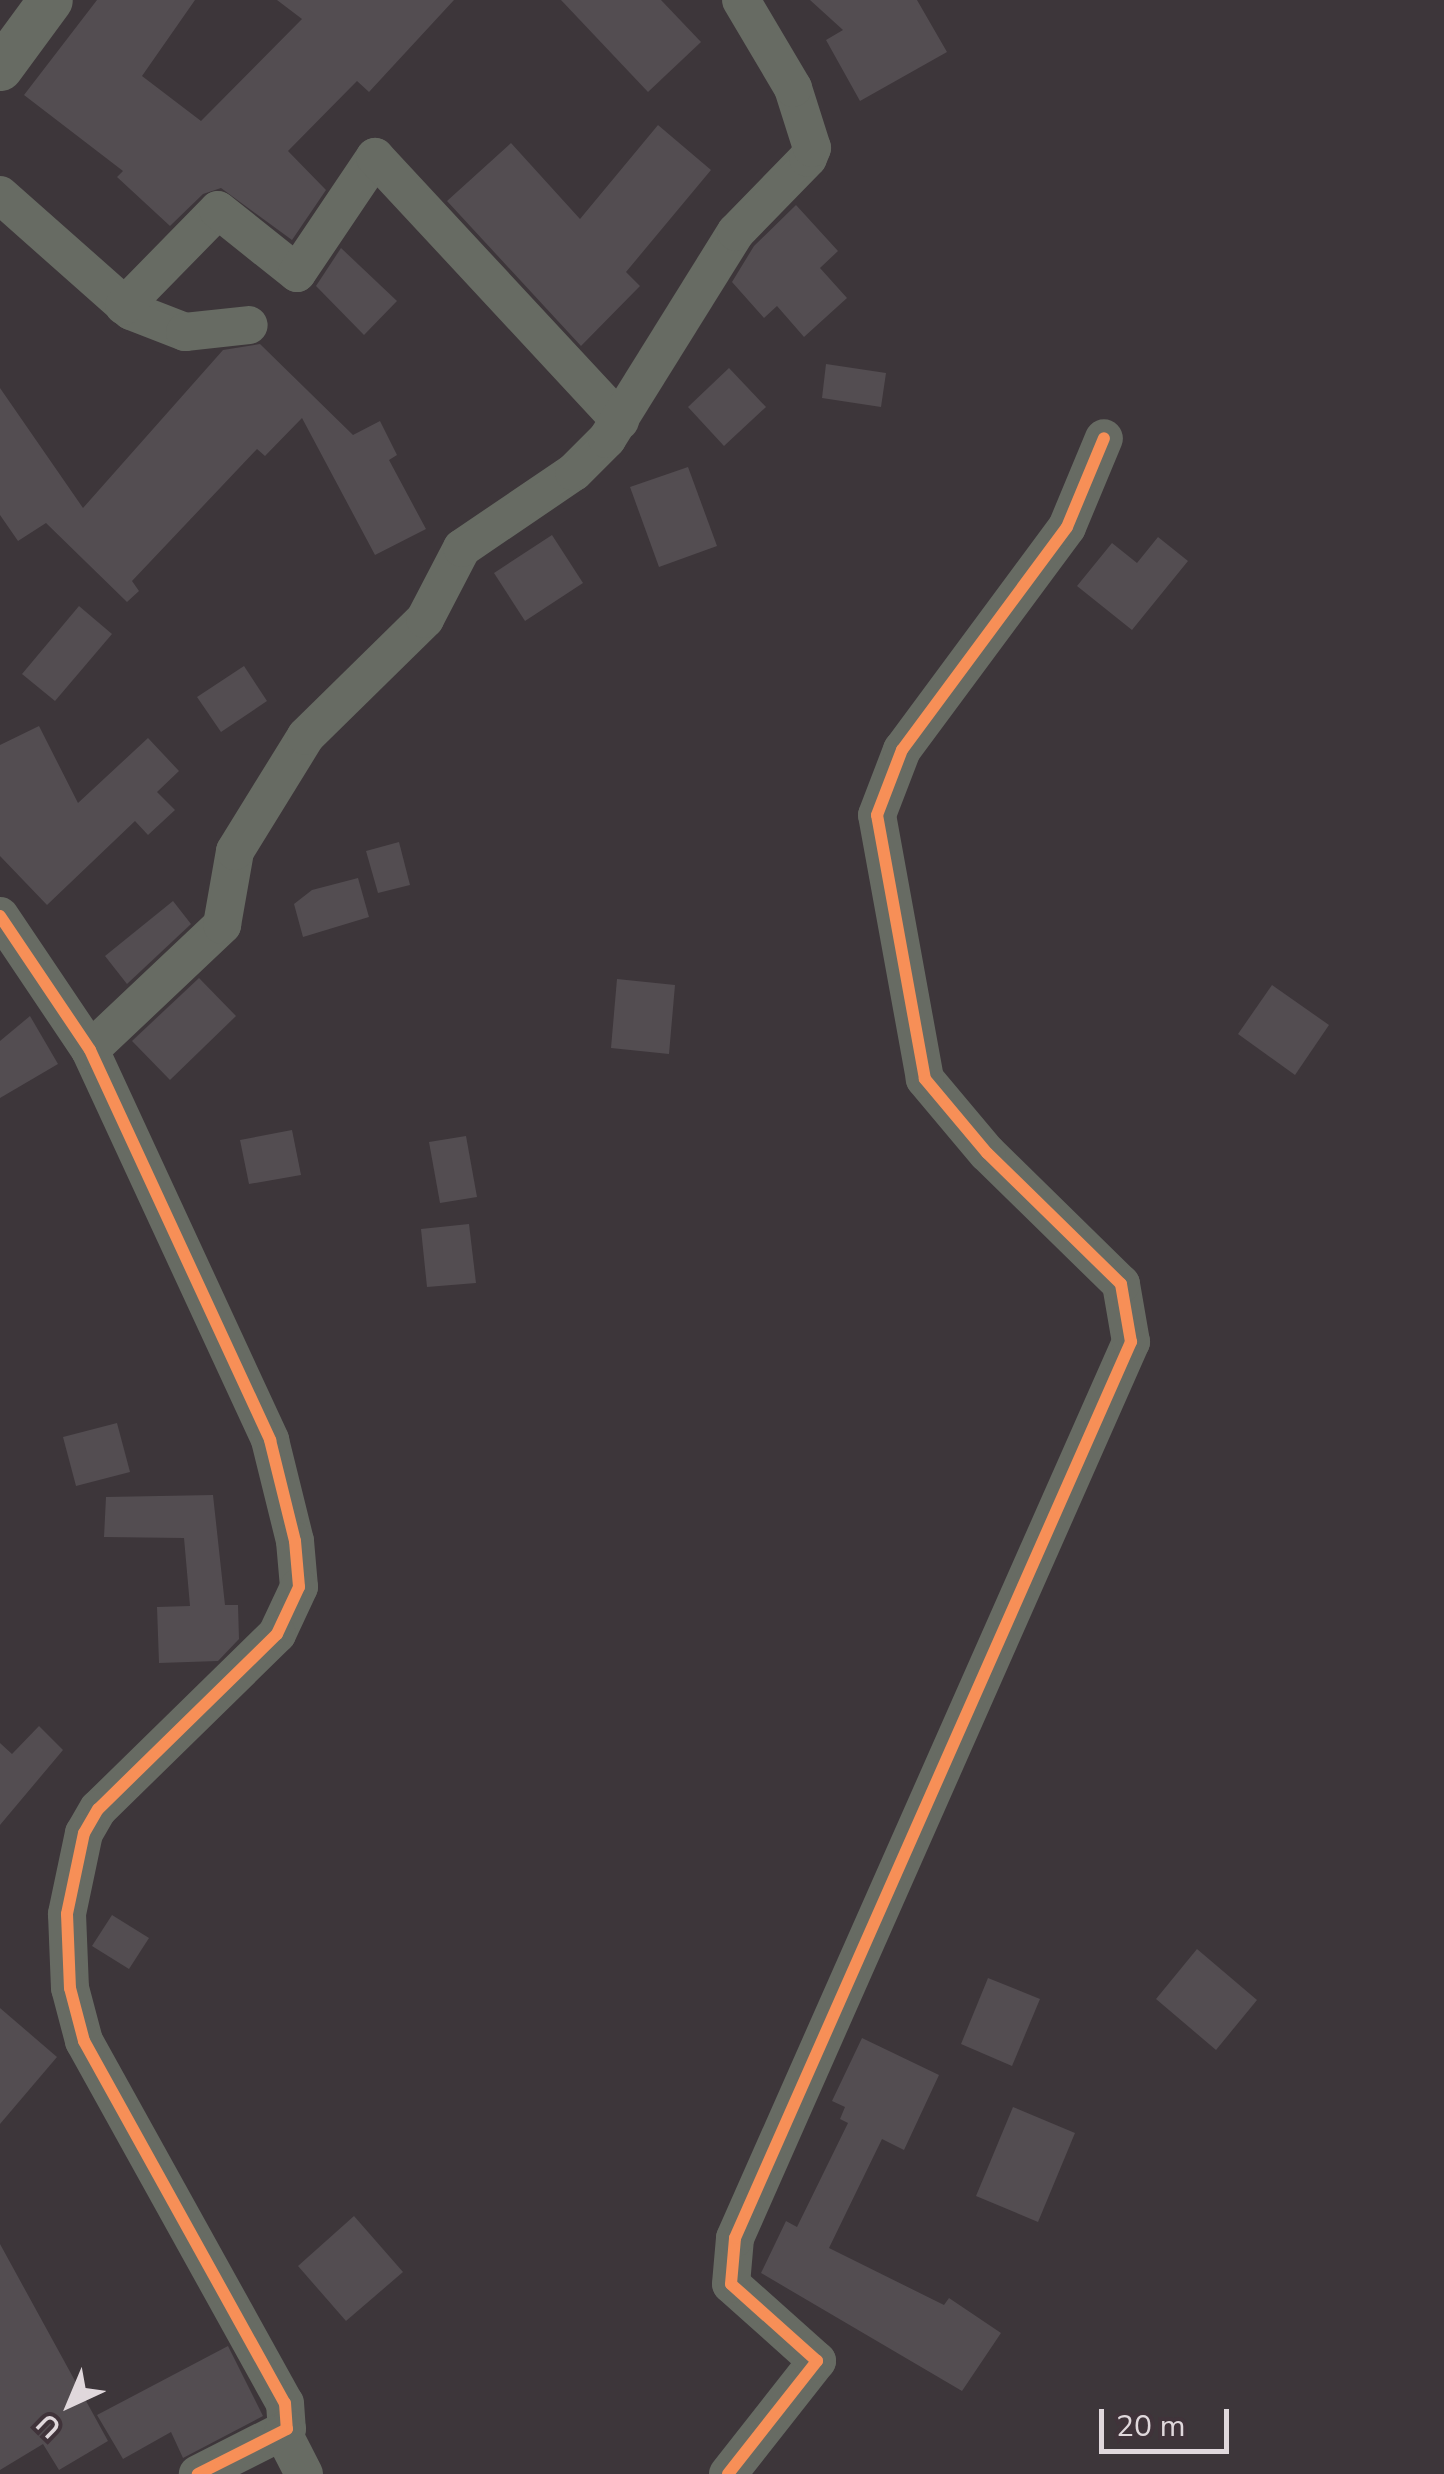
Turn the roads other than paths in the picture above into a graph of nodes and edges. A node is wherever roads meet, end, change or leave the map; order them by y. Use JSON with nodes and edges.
{"nodes":[{"id":1,"x":50,"y":0,"type":"edge"},
{"id":2,"x":742,"y":0,"type":"edge"},
{"id":3,"x":0,"y":68,"type":"edge"},
{"id":4,"x":0,"y":195,"type":"edge"},
{"id":5,"x":124,"y":306,"type":"junction"},
{"id":6,"x":249,"y":325,"type":"dead end"},
{"id":7,"x":620,"y":420,"type":"junction"},
{"id":8,"x":1104,"y":438,"type":"dead end"},
{"id":9,"x":0,"y":916,"type":"edge"},
{"id":10,"x":90,"y":1050,"type":"junction"},
{"id":11,"x":283,"y":2432,"type":"junction"},
{"id":12,"x":198,"y":2474,"type":"edge"},
{"id":13,"x":304,"y":2474,"type":"edge"},
{"id":14,"x":728,"y":2474,"type":"edge"}],
"edges":[{"from":1,"to":3,"type":"street"},
{"from":2,"to":7,"type":"street"},
{"from":4,"to":5,"type":"street"},
{"from":5,"to":6,"type":"street"},
{"from":5,"to":7,"type":"street"},
{"from":7,"to":10,"type":"street"},
{"from":8,"to":14,"type":"street"},
{"from":9,"to":10,"type":"street"},
{"from":10,"to":11,"type":"street"},
{"from":11,"to":12,"type":"street"},
{"from":11,"to":13,"type":"street"}]}
